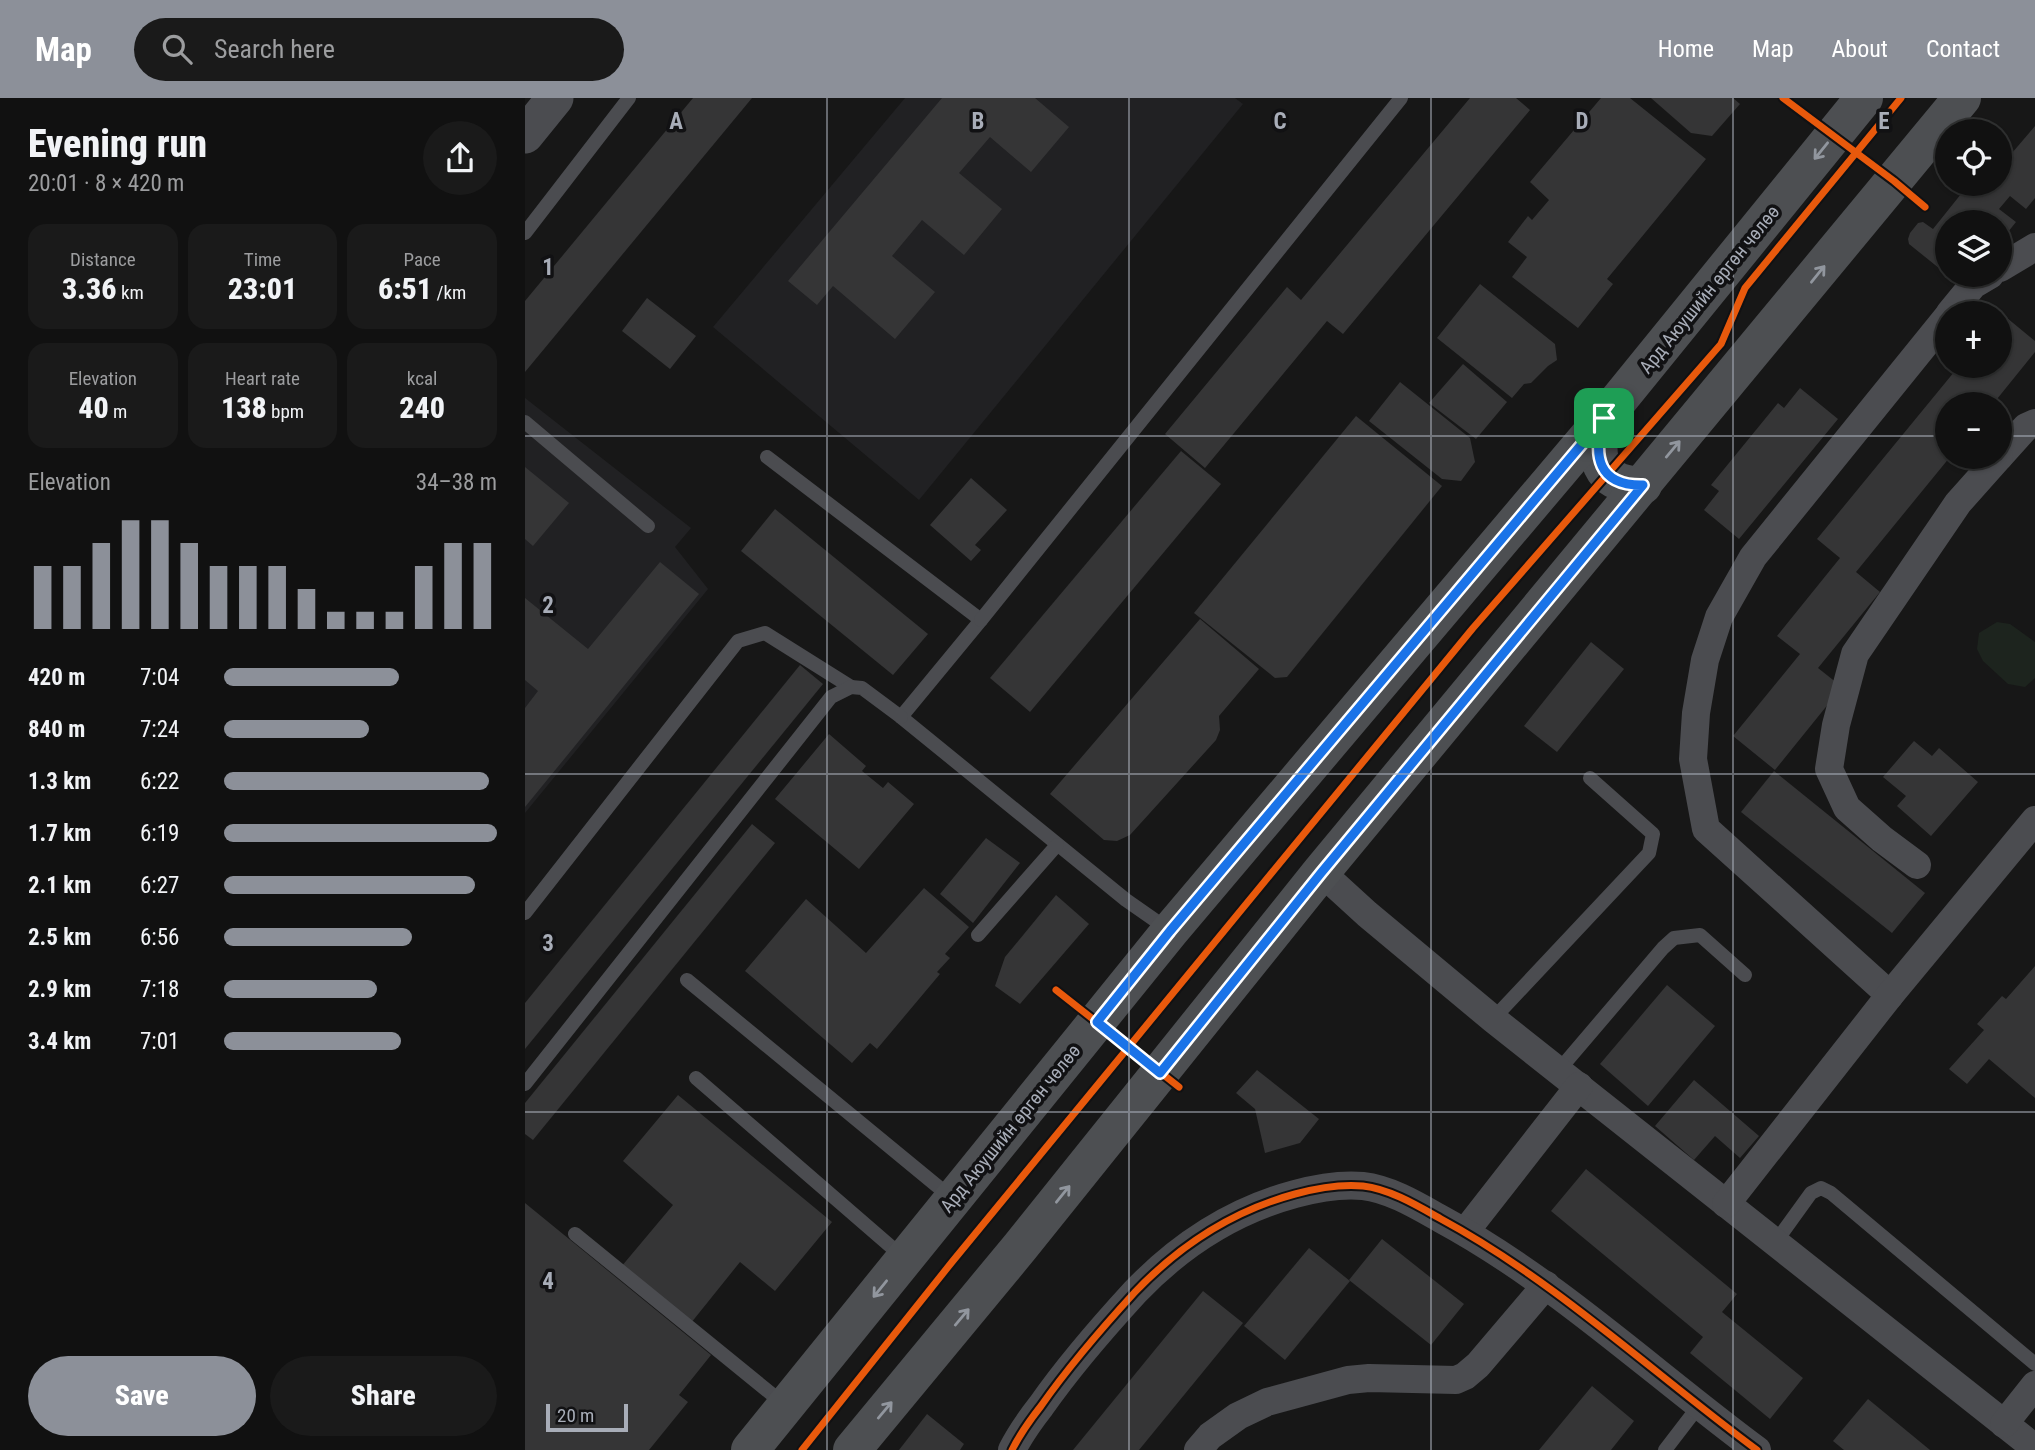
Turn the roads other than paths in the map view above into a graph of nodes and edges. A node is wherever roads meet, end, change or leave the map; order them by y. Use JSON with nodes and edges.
{"nodes":[{"id":1,"x":555,"y":98,"type":"edge"},
{"id":2,"x":629,"y":98,"type":"edge"},
{"id":3,"x":1401,"y":98,"type":"edge"},
{"id":4,"x":1864,"y":98,"type":"edge"},
{"id":5,"x":1962,"y":98,"type":"edge"},
{"id":6,"x":525,"y":135,"type":"edge"},
{"id":7,"x":525,"y":233,"type":"edge"},
{"id":8,"x":2035,"y":247,"type":"edge"},
{"id":9,"x":2012,"y":261,"type":"edge"},
{"id":10,"x":1971,"y":287,"type":"edge"},
{"id":11,"x":1960,"y":301,"type":"edge"},
{"id":12,"x":1935,"y":332,"type":"edge"},
{"id":13,"x":1604,"y":418,"type":"junction"},
{"id":14,"x":525,"y":422,"type":"edge"},
{"id":15,"x":2035,"y":422,"type":"edge"},
{"id":16,"x":2012,"y":443,"type":"edge"},
{"id":17,"x":767,"y":457,"type":"dead end"},
{"id":18,"x":1988,"y":469,"type":"edge"},
{"id":19,"x":1643,"y":485,"type":"junction"},
{"id":20,"x":648,"y":526,"type":"dead end"},
{"id":21,"x":981,"y":620,"type":"junction"},
{"id":22,"x":851,"y":687,"type":"junction"},
{"id":23,"x":901,"y":718,"type":"junction"},
{"id":24,"x":1590,"y":778,"type":"dead end"},
{"id":25,"x":2035,"y":820,"type":"edge"},
{"id":26,"x":1057,"y":845,"type":"junction"},
{"id":27,"x":1917,"y":865,"type":"dead end"},
{"id":28,"x":1321,"y":873,"type":"junction"},
{"id":29,"x":525,"y":913,"type":"edge"},
{"id":30,"x":1170,"y":931,"type":"junction"},
{"id":31,"x":978,"y":935,"type":"dead end"},
{"id":32,"x":1745,"y":975,"type":"dead end"},
{"id":33,"x":687,"y":980,"type":"dead end"},
{"id":34,"x":1890,"y":995,"type":"junction"},
{"id":35,"x":1493,"y":1019,"type":"junction"},
{"id":36,"x":696,"y":1078,"type":"dead end"},
{"id":37,"x":1569,"y":1078,"type":"junction"},
{"id":38,"x":525,"y":1084,"type":"edge"},
{"id":39,"x":953,"y":1199,"type":"junction"},
{"id":40,"x":1726,"y":1204,"type":"junction"},
{"id":41,"x":1465,"y":1231,"type":"junction"},
{"id":42,"x":575,"y":1234,"type":"dead end"},
{"id":43,"x":1776,"y":1243,"type":"junction"},
{"id":44,"x":905,"y":1258,"type":"junction"},
{"id":45,"x":1546,"y":1285,"type":"junction"},
{"id":46,"x":2035,"y":1364,"type":"edge"},
{"id":47,"x":2035,"y":1385,"type":"edge"},
{"id":48,"x":786,"y":1405,"type":"junction"},
{"id":49,"x":1698,"y":1407,"type":"junction"},
{"id":50,"x":2004,"y":1424,"type":"junction"},
{"id":51,"x":2035,"y":1448,"type":"edge"},
{"id":52,"x":750,"y":1450,"type":"edge"},
{"id":53,"x":852,"y":1450,"type":"edge"},
{"id":54,"x":1011,"y":1450,"type":"edge"},
{"id":55,"x":1198,"y":1450,"type":"edge"},
{"id":56,"x":1665,"y":1450,"type":"edge"},
{"id":57,"x":1756,"y":1450,"type":"edge"}],
"edges":[{"from":1,"to":6,"type":"street"},
{"from":2,"to":7,"type":"lane"},
{"from":3,"to":21,"type":"lane"},
{"from":4,"to":13,"type":"main road","name":"Ард Аюушийн өргөн чөлөө","one_way":true},
{"from":19,"to":5,"type":"main road","one_way":true},
{"from":8,"to":9,"type":"street"},
{"from":10,"to":11,"type":"street"},
{"from":12,"to":34,"type":"street"},
{"from":13,"to":19,"type":"main road"},
{"from":13,"to":30,"type":"main road","name":"Ард Аюушийн өргөн чөлөө"},
{"from":14,"to":20,"type":"lane"},
{"from":15,"to":16,"type":"street"},
{"from":17,"to":21,"type":"lane"},
{"from":18,"to":27,"type":"street"},
{"from":19,"to":28,"type":"main road"},
{"from":21,"to":23,"type":"lane"},
{"from":22,"to":23,"type":"lane"},
{"from":22,"to":29,"type":"lane"},
{"from":22,"to":38,"type":"lane"},
{"from":23,"to":26,"type":"lane"},
{"from":24,"to":35,"type":"lane"},
{"from":25,"to":34,"type":"street"},
{"from":26,"to":30,"type":"lane"},
{"from":26,"to":31,"type":"lane"},
{"from":28,"to":35,"type":"street"},
{"from":53,"to":28,"type":"main road","one_way":true},
{"from":30,"to":39,"type":"main road","name":"Ард Аюушийн өргөн чөлөө"},
{"from":32,"to":37,"type":"lane"},
{"from":33,"to":39,"type":"lane"},
{"from":34,"to":40,"type":"street"},
{"from":35,"to":37,"type":"street"},
{"from":36,"to":44,"type":"lane"},
{"from":37,"to":40,"type":"street"},
{"from":37,"to":41,"type":"street"},
{"from":39,"to":44,"type":"main road","name":"Ард Аюушийн өргөн чөлөө"},
{"from":40,"to":43,"type":"street"},
{"from":41,"to":45,"type":"street"},
{"from":41,"to":54,"type":"street"},
{"from":42,"to":48,"type":"lane"},
{"from":43,"to":46,"type":"lane"},
{"from":43,"to":50,"type":"street"},
{"from":44,"to":48,"type":"main road","name":"Ард Аюушийн өргөн чөлөө","one_way":true},
{"from":45,"to":49,"type":"street"},
{"from":45,"to":55,"type":"street"},
{"from":47,"to":50,"type":"street"},
{"from":48,"to":52,"type":"main road","name":"Ард Аюушийн өргөн чөлөө"},
{"from":49,"to":56,"type":"lane"},
{"from":49,"to":57,"type":"street"},
{"from":50,"to":51,"type":"street"}]}
